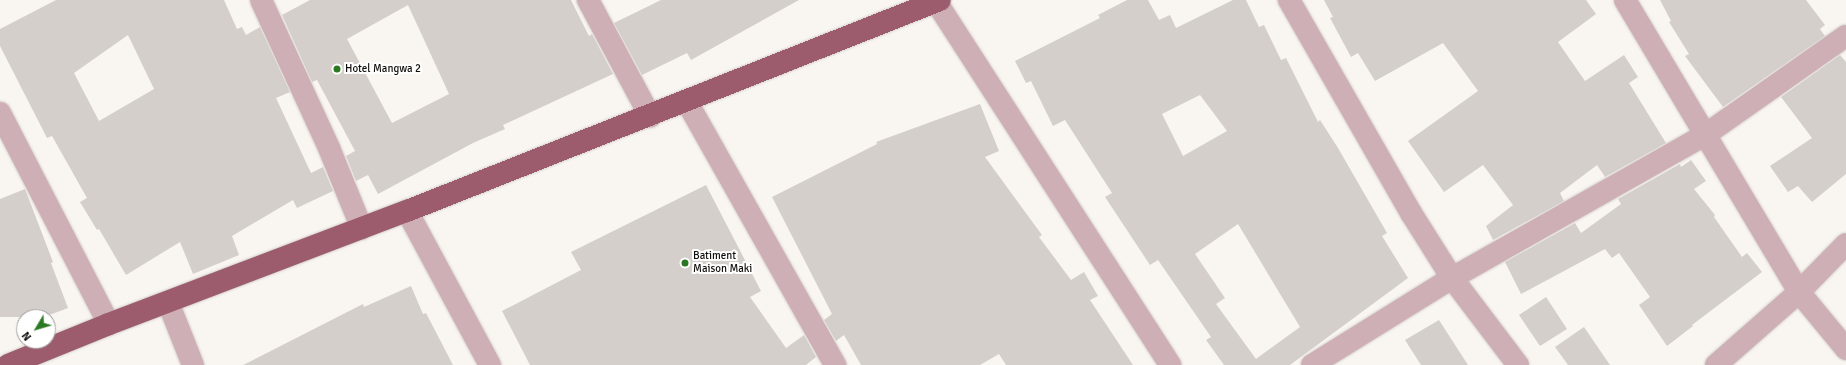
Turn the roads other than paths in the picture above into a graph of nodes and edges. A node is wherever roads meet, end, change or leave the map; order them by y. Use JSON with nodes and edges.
{"nodes":[{"id":1,"x":261,"y":0,"type":"edge"},
{"id":2,"x":588,"y":0,"type":"edge"},
{"id":3,"x":937,"y":0,"type":"edge"},
{"id":4,"x":1289,"y":0,"type":"edge"},
{"id":5,"x":1625,"y":0,"type":"edge"},
{"id":6,"x":1846,"y":36,"type":"edge"},
{"id":7,"x":687,"y":102,"type":"junction"},
{"id":8,"x":0,"y":113,"type":"edge"},
{"id":9,"x":650,"y":116,"type":"junction"},
{"id":10,"x":1705,"y":135,"type":"junction"},
{"id":11,"x":407,"y":211,"type":"junction"},
{"id":12,"x":362,"y":229,"type":"junction"},
{"id":13,"x":1846,"y":244,"type":"edge"},
{"id":14,"x":1452,"y":278,"type":"junction"},
{"id":15,"x":1799,"y":292,"type":"junction"},
{"id":16,"x":168,"y":302,"type":"junction"},
{"id":17,"x":109,"y":324,"type":"junction"},
{"id":18,"x":1846,"y":349,"type":"edge"},
{"id":19,"x":8,"y":365,"type":"edge"},
{"id":20,"x":192,"y":365,"type":"edge"},
{"id":21,"x":490,"y":365,"type":"edge"},
{"id":22,"x":835,"y":365,"type":"edge"},
{"id":23,"x":1170,"y":365,"type":"edge"},
{"id":24,"x":1312,"y":365,"type":"edge"},
{"id":25,"x":1518,"y":365,"type":"edge"},
{"id":26,"x":1716,"y":365,"type":"edge"}],
"edges":[{"from":1,"to":12,"type":"street"},
{"from":2,"to":9,"type":"street"},
{"from":3,"to":7,"type":"highway"},
{"from":3,"to":23,"type":"street"},
{"from":4,"to":14,"type":"street"},
{"from":5,"to":10,"type":"street"},
{"from":6,"to":10,"type":"street"},
{"from":7,"to":9,"type":"highway"},
{"from":7,"to":22,"type":"street"},
{"from":8,"to":17,"type":"street"},
{"from":9,"to":11,"type":"highway"},
{"from":10,"to":14,"type":"street"},
{"from":10,"to":15,"type":"street"},
{"from":11,"to":12,"type":"highway"},
{"from":11,"to":21,"type":"street"},
{"from":12,"to":16,"type":"highway"},
{"from":13,"to":15,"type":"street"},
{"from":14,"to":24,"type":"street"},
{"from":14,"to":25,"type":"street"},
{"from":15,"to":18,"type":"street"},
{"from":15,"to":26,"type":"street"},
{"from":16,"to":17,"type":"highway"},
{"from":16,"to":20,"type":"street"},
{"from":17,"to":19,"type":"highway"}]}
